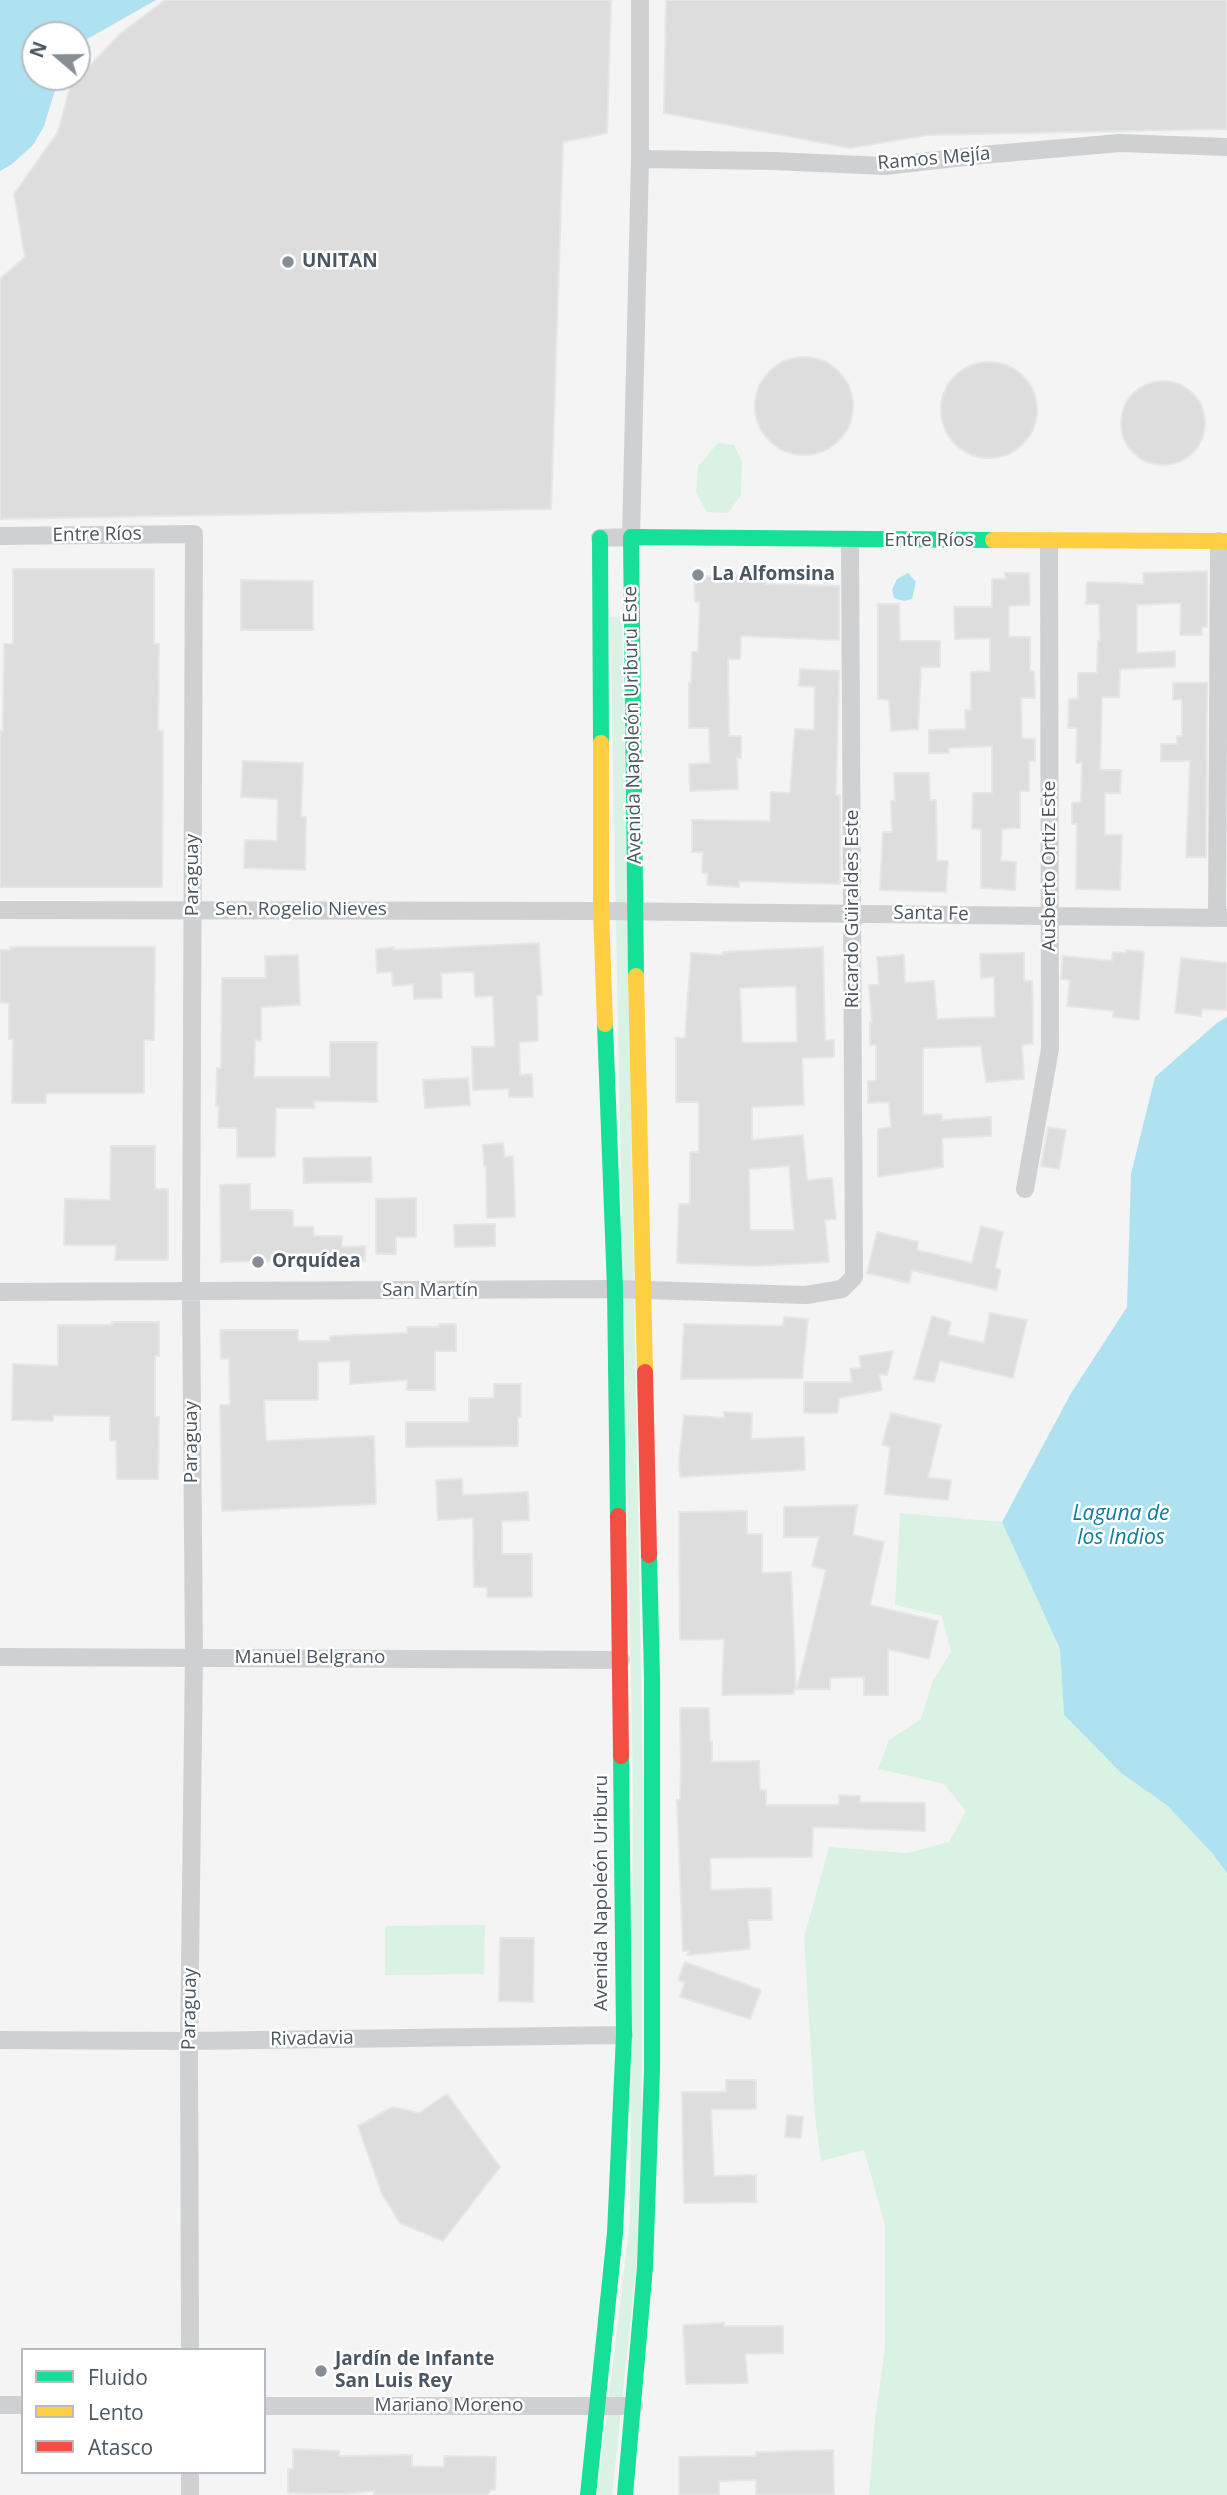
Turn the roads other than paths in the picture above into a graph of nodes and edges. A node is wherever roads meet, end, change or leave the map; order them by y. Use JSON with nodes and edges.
{"nodes":[{"id":1,"x":640,"y":0,"type":"edge"},
{"id":2,"x":1227,"y":147,"type":"edge"},
{"id":3,"x":640,"y":159,"type":"junction"},
{"id":4,"x":194,"y":534,"type":"joint"},
{"id":5,"x":0,"y":536,"type":"edge"},
{"id":6,"x":631,"y":537,"type":"junction"},
{"id":7,"x":600,"y":538,"type":"joint"},
{"id":8,"x":850,"y":540,"type":"junction"},
{"id":9,"x":1049,"y":541,"type":"junction"},
{"id":10,"x":1223,"y":541,"type":"edge"},
{"id":11,"x":0,"y":910,"type":"edge"},
{"id":12,"x":193,"y":910,"type":"junction"},
{"id":13,"x":601,"y":911,"type":"junction"},
{"id":14,"x":635,"y":911,"type":"junction"},
{"id":15,"x":854,"y":914,"type":"junction"},
{"id":16,"x":1051,"y":916,"type":"junction"},
{"id":17,"x":1222,"y":918,"type":"edge"},
{"id":18,"x":1025,"y":1189,"type":"dead end"},
{"id":19,"x":854,"y":1277,"type":"joint"},
{"id":20,"x":615,"y":1289,"type":"junction"},
{"id":21,"x":643,"y":1290,"type":"junction"},
{"id":22,"x":0,"y":1292,"type":"edge"},
{"id":23,"x":191,"y":1292,"type":"junction"},
{"id":24,"x":0,"y":1657,"type":"edge"},
{"id":25,"x":194,"y":1657,"type":"junction"},
{"id":26,"x":621,"y":1660,"type":"junction"},
{"id":27,"x":624,"y":2035,"type":"junction"},
{"id":28,"x":0,"y":2040,"type":"edge"},
{"id":29,"x":189,"y":2041,"type":"junction"},
{"id":30,"x":190,"y":2348,"type":"edge"},
{"id":31,"x":0,"y":2406,"type":"edge"},
{"id":32,"x":21,"y":2406,"type":"edge"},
{"id":33,"x":266,"y":2406,"type":"edge"},
{"id":34,"x":598,"y":2406,"type":"junction"},
{"id":35,"x":634,"y":2406,"type":"junction"},
{"id":36,"x":190,"y":2474,"type":"edge"},
{"id":37,"x":190,"y":2495,"type":"edge"},
{"id":38,"x":588,"y":2495,"type":"edge"},
{"id":39,"x":625,"y":2495,"type":"edge"}],
"edges":[{"from":1,"to":3,"type":"street","name":"Avenida Napoleón Uriburu Este"},
{"from":2,"to":3,"type":"street","name":"Ramos Mejía"},
{"from":3,"to":6,"type":"street","name":"Avenida Napoleón Uriburu Este"},
{"from":4,"to":5,"type":"street","name":"Entre Ríos"},
{"from":4,"to":12,"type":"street","name":"Paraguay"},
{"from":6,"to":7,"type":"street"},
{"from":6,"to":8,"type":"main road","name":"Entre Ríos"},
{"from":6,"to":14,"type":"main road","name":"Avenida Napoleón Uriburu Este"},
{"from":7,"to":13,"type":"main road","name":"Avenida Napoleón Uriburu Este"},
{"from":8,"to":9,"type":"main road","name":"Entre Ríos"},
{"from":8,"to":15,"type":"street","name":"Ricardo Güiraldes Este"},
{"from":9,"to":10,"type":"main road","name":"Entre Ríos"},
{"from":9,"to":16,"type":"street","name":"Ausberto Ortiz Este"},
{"from":10,"to":17,"type":"street"},
{"from":11,"to":12,"type":"street","name":"Sen. Rogelio Nieves"},
{"from":12,"to":13,"type":"street","name":"Sen. Rogelio Nieves"},
{"from":12,"to":23,"type":"street","name":"Paraguay"},
{"from":13,"to":14,"type":"street","name":"Sen. Rogelio Nieves"},
{"from":13,"to":20,"type":"main road","name":"Avenida Napoleón Uriburu Este"},
{"from":14,"to":15,"type":"street","name":"Santa Fe"},
{"from":14,"to":21,"type":"main road","name":"Avenida Napoleón Uriburu Este"},
{"from":15,"to":16,"type":"street","name":"Santa Fe"},
{"from":15,"to":19,"type":"street","name":"Ricardo Güiraldes Este"},
{"from":16,"to":17,"type":"street","name":"Santa Fe"},
{"from":16,"to":18,"type":"street","name":"Ausberto Ortiz Este"},
{"from":19,"to":21,"type":"street","name":"San Martín"},
{"from":20,"to":21,"type":"street","name":"San Martín"},
{"from":20,"to":23,"type":"street","name":"San Martín"},
{"from":20,"to":26,"type":"main road","name":"Avenida Napoleón Uriburu"},
{"from":21,"to":35,"type":"main road"},
{"from":22,"to":23,"type":"street","name":"San Martín"},
{"from":23,"to":25,"type":"street","name":"Paraguay"},
{"from":24,"to":25,"type":"street","name":"Manuel Belgrano"},
{"from":25,"to":26,"type":"street","name":"Manuel Belgrano"},
{"from":25,"to":29,"type":"street","name":"Paraguay"},
{"from":26,"to":27,"type":"main road","name":"Avenida Napoleón Uriburu"},
{"from":27,"to":29,"type":"street","name":"Rivadavia"},
{"from":27,"to":34,"type":"main road","name":"Avenida Napoleón Uriburu"},
{"from":28,"to":29,"type":"street","name":"Rivadavia"},
{"from":29,"to":30,"type":"street","name":"Paraguay"},
{"from":31,"to":32,"type":"street"},
{"from":33,"to":34,"type":"street","name":"Mariano Moreno"},
{"from":34,"to":35,"type":"street","name":"Mariano Moreno"},
{"from":34,"to":38,"type":"main road","name":"Avenida Napoleón Uriburu"},
{"from":35,"to":39,"type":"main road"},
{"from":36,"to":37,"type":"street"}]}
